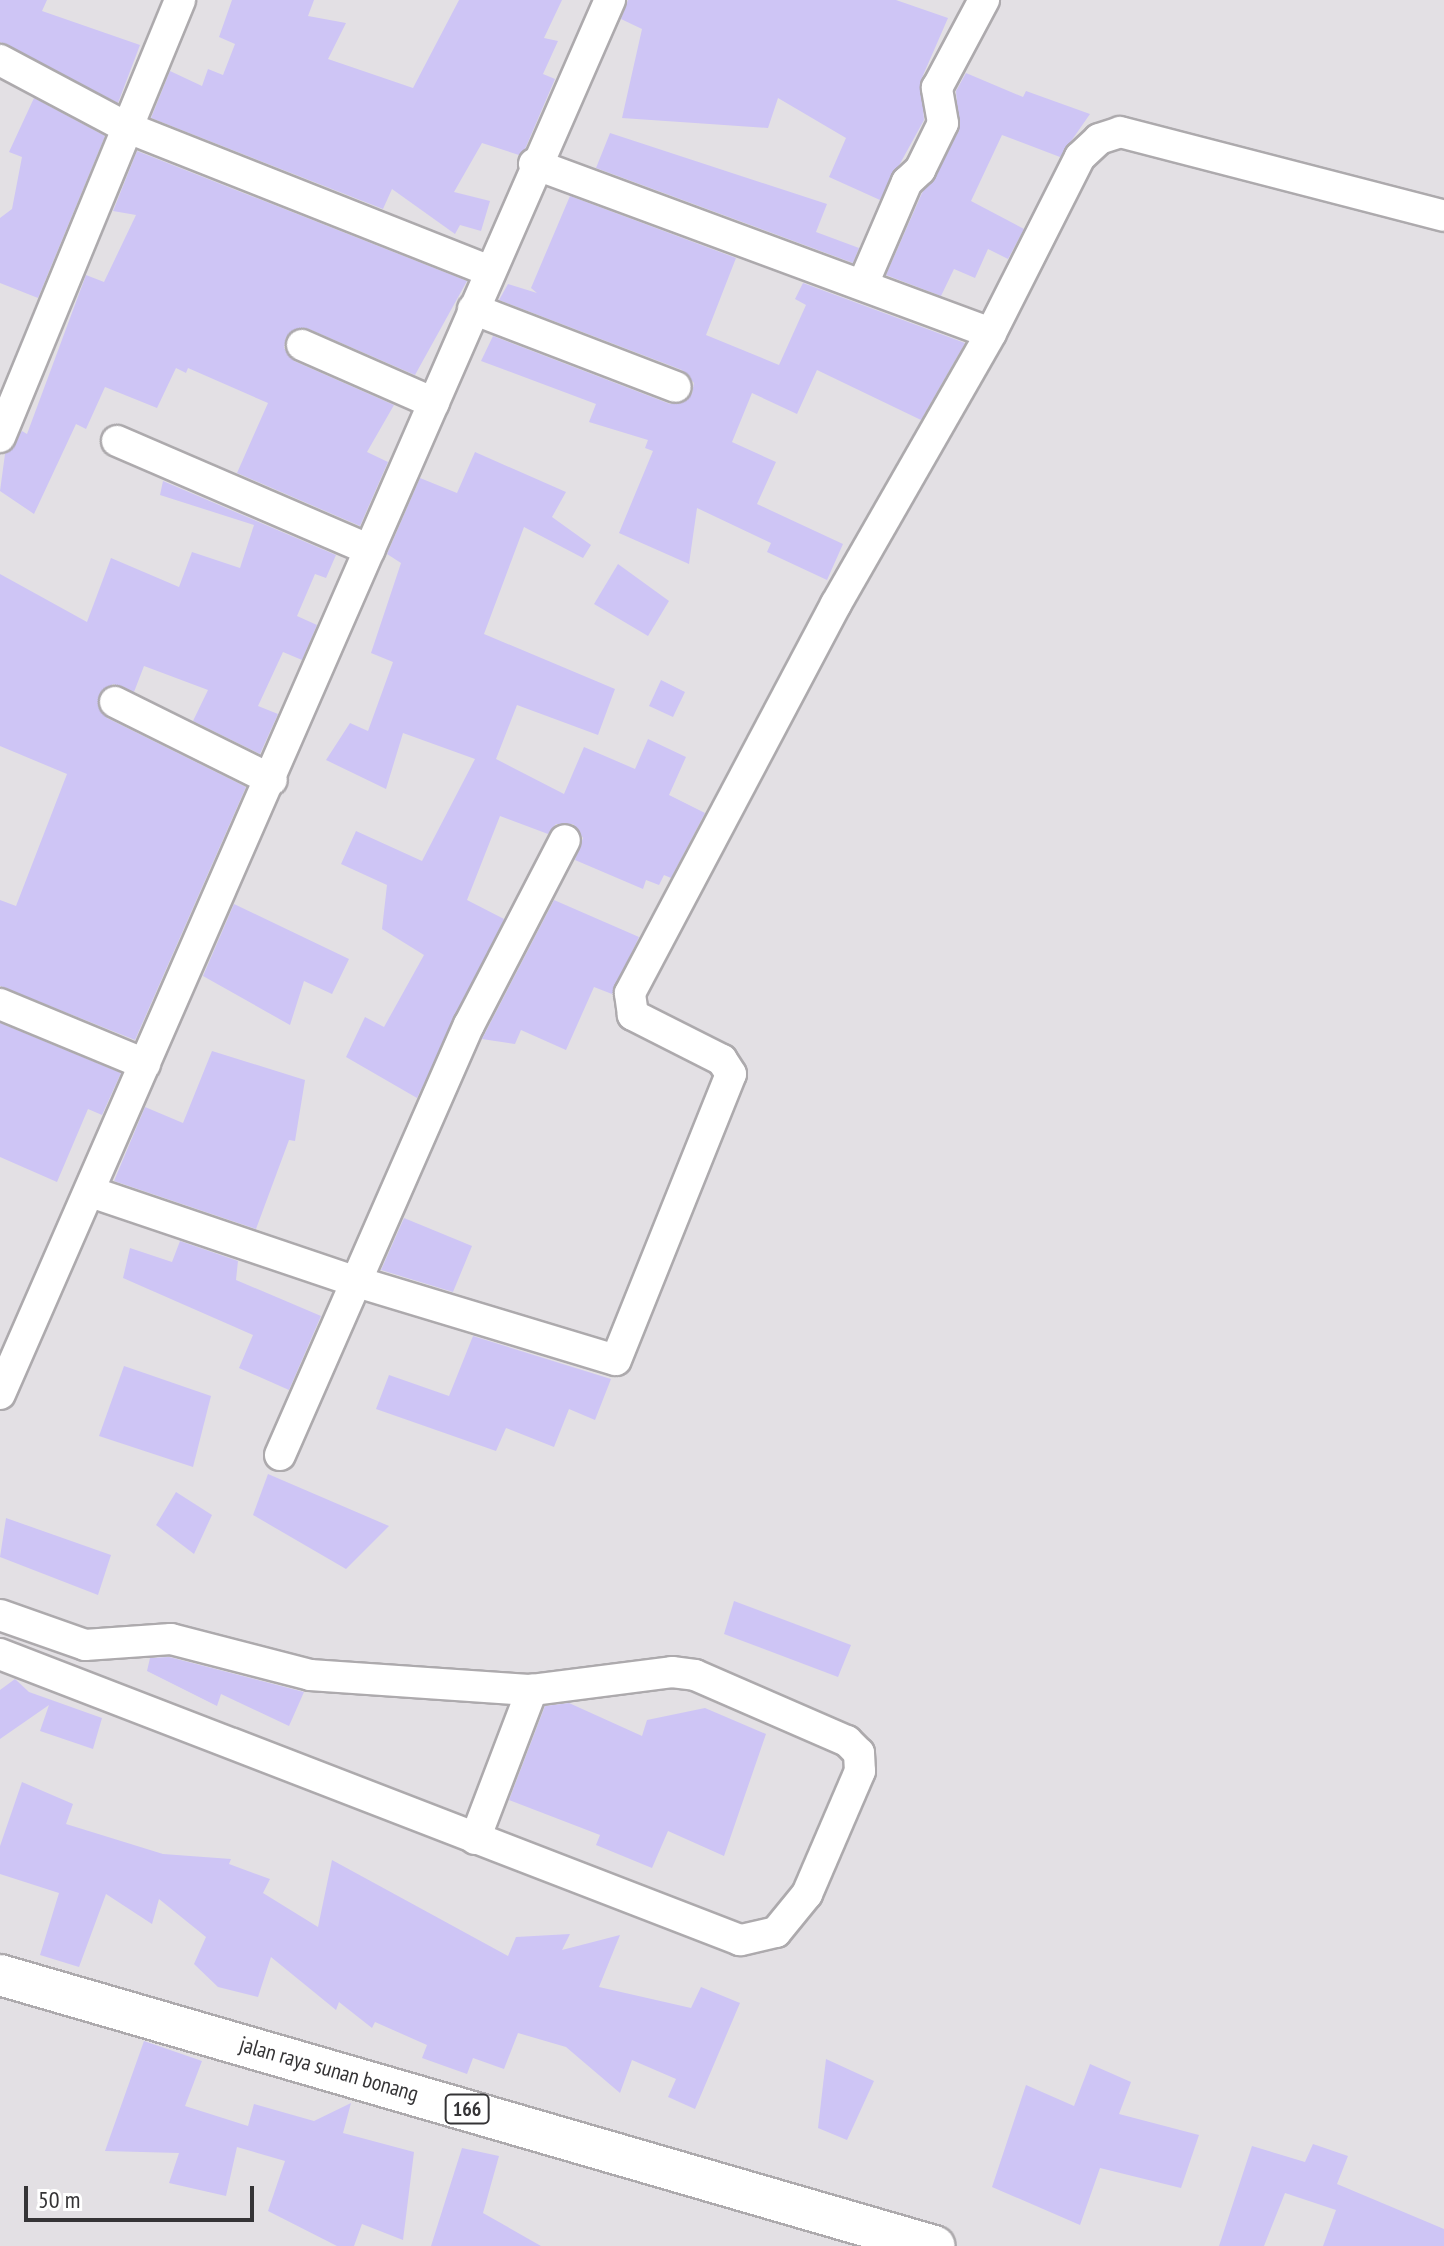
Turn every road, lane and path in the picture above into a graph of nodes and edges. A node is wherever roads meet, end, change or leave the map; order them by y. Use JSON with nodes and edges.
{"nodes":[{"id":1,"x":180,"y":0,"type":"edge"},
{"id":2,"x":610,"y":0,"type":"edge"},
{"id":3,"x":984,"y":0,"type":"edge"},
{"id":4,"x":0,"y":60,"type":"edge"},
{"id":5,"x":126,"y":127,"type":"junction"},
{"id":6,"x":534,"y":164,"type":"junction"},
{"id":7,"x":1444,"y":216,"type":"edge"},
{"id":8,"x":488,"y":270,"type":"junction"},
{"id":9,"x":863,"y":284,"type":"junction"},
{"id":10,"x":473,"y":309,"type":"junction"},
{"id":11,"x":991,"y":333,"type":"junction"},
{"id":12,"x":302,"y":345,"type":"dead end"},
{"id":13,"x":676,"y":387,"type":"dead end"},
{"id":14,"x":434,"y":403,"type":"junction"},
{"id":15,"x":0,"y":437,"type":"edge"},
{"id":16,"x":117,"y":441,"type":"dead end"},
{"id":17,"x":370,"y":550,"type":"junction"},
{"id":18,"x":115,"y":702,"type":"dead end"},
{"id":19,"x":272,"y":780,"type":"junction"},
{"id":20,"x":565,"y":840,"type":"dead end"},
{"id":21,"x":0,"y":1004,"type":"edge"},
{"id":22,"x":145,"y":1064,"type":"junction"},
{"id":23,"x":91,"y":1192,"type":"junction"},
{"id":24,"x":357,"y":1282,"type":"junction"},
{"id":25,"x":0,"y":1394,"type":"edge"},
{"id":26,"x":280,"y":1455,"type":"dead end"},
{"id":27,"x":0,"y":1615,"type":"edge"},
{"id":28,"x":112,"y":1645,"type":"junction"},
{"id":29,"x":0,"y":1654,"type":"edge"},
{"id":30,"x":532,"y":1690,"type":"junction"},
{"id":31,"x":95,"y":1693,"type":"junction"},
{"id":32,"x":475,"y":1839,"type":"junction"},
{"id":33,"x":0,"y":1975,"type":"edge"},
{"id":34,"x":934,"y":2246,"type":"edge"}],
"edges":[{"from":1,"to":5,"type":"street"},
{"from":2,"to":6,"type":"street"},
{"from":3,"to":9,"type":"street"},
{"from":4,"to":5,"type":"street"},
{"from":5,"to":8,"type":"street"},
{"from":5,"to":15,"type":"street"},
{"from":6,"to":8,"type":"street"},
{"from":6,"to":9,"type":"street"},
{"from":7,"to":11,"type":"street"},
{"from":8,"to":10,"type":"street"},
{"from":9,"to":11,"type":"street"},
{"from":10,"to":13,"type":"street"},
{"from":10,"to":14,"type":"street"},
{"from":11,"to":24,"type":"street"},
{"from":12,"to":14,"type":"street"},
{"from":14,"to":17,"type":"street"},
{"from":16,"to":17,"type":"street"},
{"from":17,"to":19,"type":"street"},
{"from":18,"to":19,"type":"street"},
{"from":19,"to":22,"type":"street"},
{"from":20,"to":24,"type":"street"},
{"from":21,"to":22,"type":"street"},
{"from":22,"to":23,"type":"street"},
{"from":23,"to":24,"type":"street"},
{"from":23,"to":25,"type":"street"},
{"from":24,"to":26,"type":"street"},
{"from":27,"to":28,"type":"street"},
{"from":28,"to":30,"type":"street"},
{"from":28,"to":31,"type":"street"},
{"from":29,"to":31,"type":"street"},
{"from":30,"to":32,"type":"street"},
{"from":30,"to":32,"type":"street"},
{"from":31,"to":32,"type":"street"},
{"from":33,"to":34,"type":"main road","name":"jalan raya sunan bonang","number":"166"}]}
